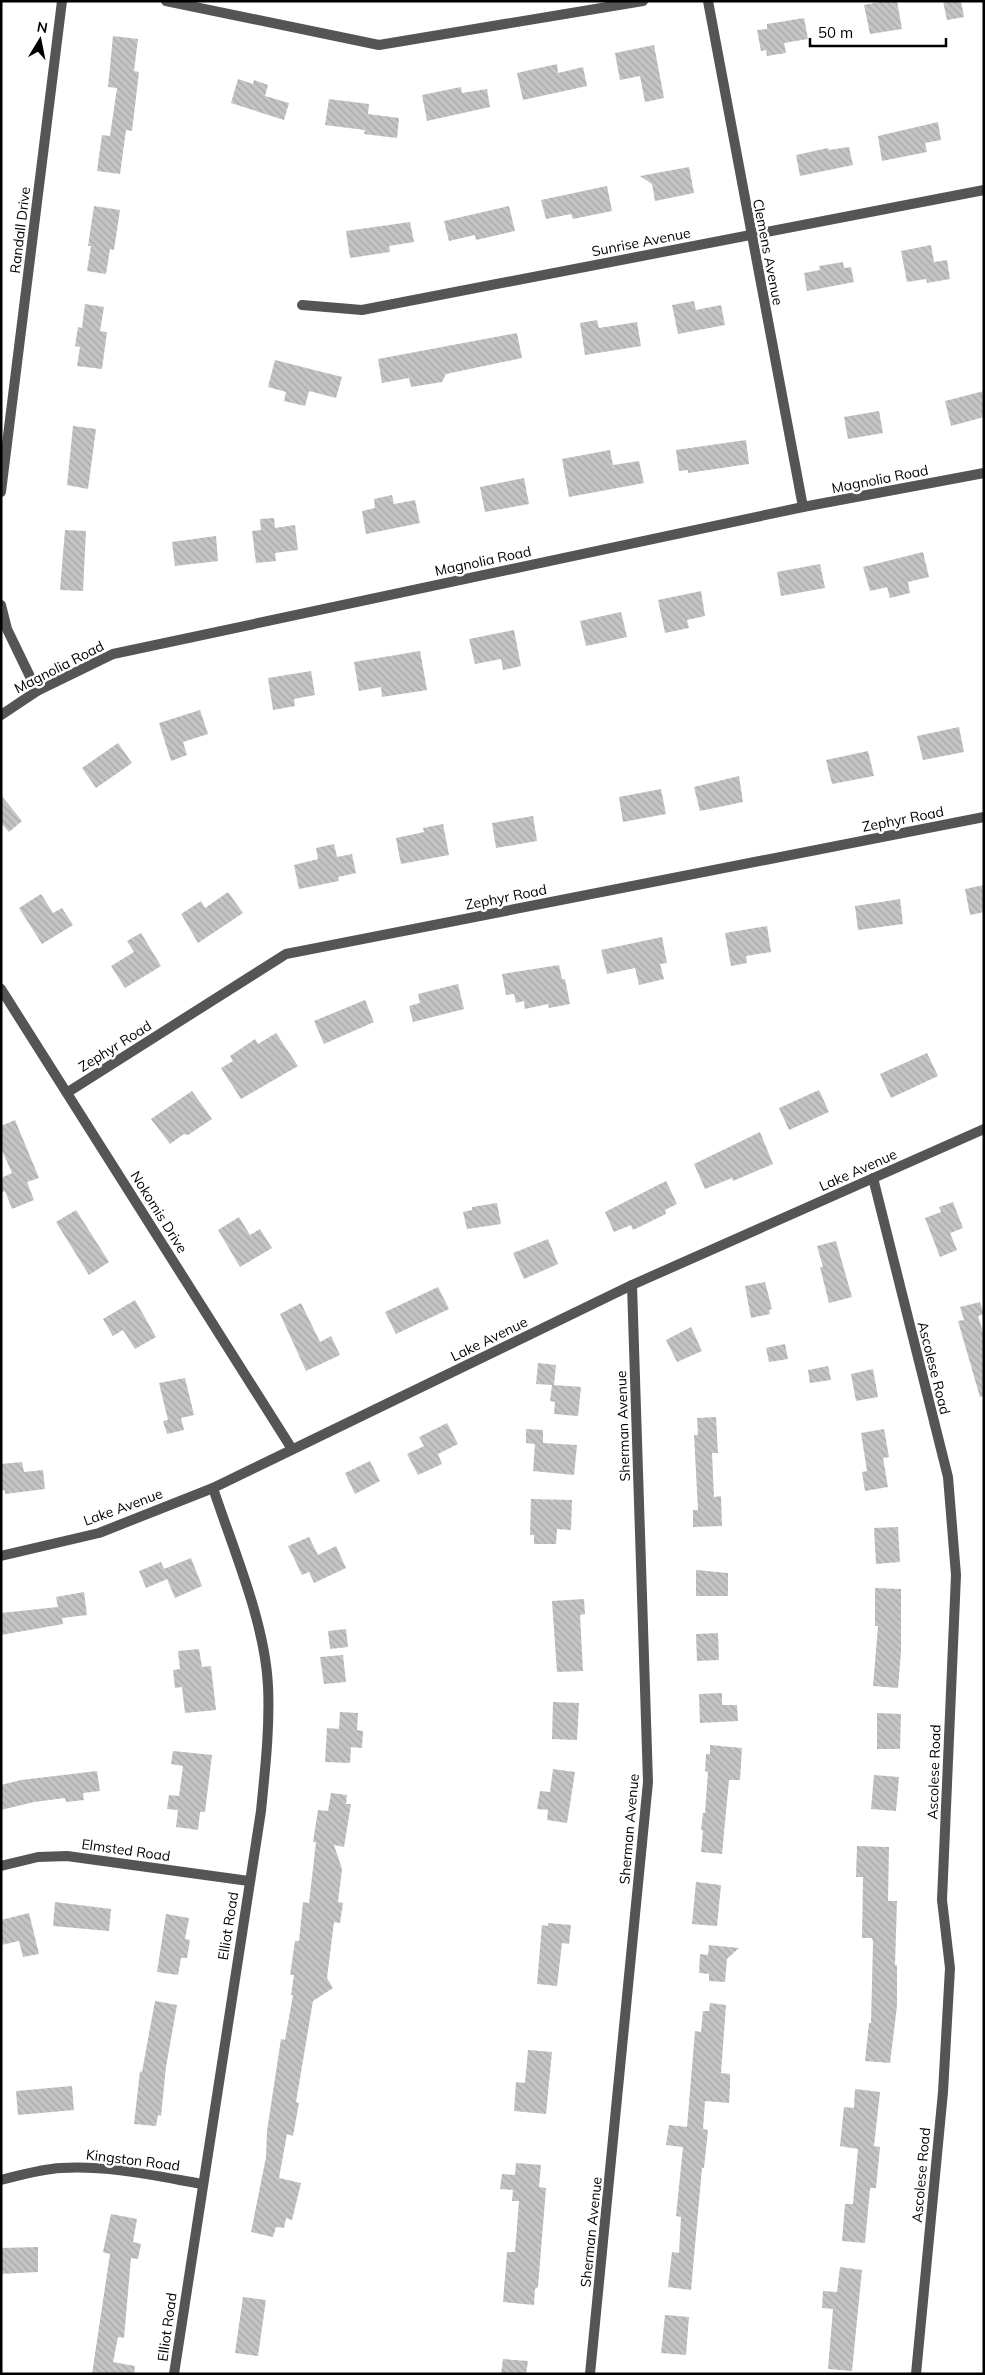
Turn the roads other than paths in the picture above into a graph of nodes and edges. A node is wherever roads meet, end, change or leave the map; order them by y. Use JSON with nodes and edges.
{"nodes":[{"id":1,"x":62,"y":1,"type":"edge"},
{"id":2,"x":166,"y":1,"type":"edge"},
{"id":3,"x":643,"y":1,"type":"edge"},
{"id":4,"x":708,"y":1,"type":"edge"},
{"id":5,"x":984,"y":190,"type":"edge"},
{"id":6,"x":751,"y":235,"type":"junction"},
{"id":7,"x":302,"y":304,"type":"dead end"},
{"id":8,"x":984,"y":473,"type":"edge"},
{"id":9,"x":1,"y":492,"type":"edge"},
{"id":10,"x":804,"y":507,"type":"junction"},
{"id":11,"x":1,"y":605,"type":"edge"},
{"id":12,"x":37,"y":691,"type":"junction"},
{"id":13,"x":1,"y":715,"type":"edge"},
{"id":14,"x":984,"y":818,"type":"edge"},
{"id":15,"x":1,"y":989,"type":"edge"},
{"id":16,"x":68,"y":1092,"type":"junction"},
{"id":17,"x":984,"y":1129,"type":"edge"},
{"id":18,"x":873,"y":1178,"type":"junction"},
{"id":19,"x":632,"y":1285,"type":"junction"},
{"id":20,"x":292,"y":1450,"type":"junction"},
{"id":21,"x":213,"y":1488,"type":"junction"},
{"id":22,"x":1,"y":1556,"type":"edge"},
{"id":23,"x":1,"y":1866,"type":"edge"},
{"id":24,"x":248,"y":1881,"type":"junction"},
{"id":25,"x":1,"y":2180,"type":"edge"},
{"id":26,"x":202,"y":2184,"type":"junction"},
{"id":27,"x":174,"y":2374,"type":"edge"},
{"id":28,"x":590,"y":2374,"type":"edge"},
{"id":29,"x":916,"y":2374,"type":"edge"}],
"edges":[{"from":1,"to":9,"type":"street","name":"Randall Drive"},
{"from":2,"to":3,"type":"street"},
{"from":4,"to":6,"type":"street","name":"Clemens Avenue"},
{"from":5,"to":6,"type":"street","name":"Sunrise Avenue"},
{"from":6,"to":7,"type":"street","name":"Sunrise Avenue"},
{"from":6,"to":10,"type":"street","name":"Clemens Avenue"},
{"from":8,"to":10,"type":"street","name":"Magnolia Road"},
{"from":10,"to":12,"type":"street","name":"Magnolia Road"},
{"from":11,"to":12,"type":"street"},
{"from":12,"to":13,"type":"street","name":"Magnolia Road"},
{"from":14,"to":16,"type":"street","name":"Zephyr Road"},
{"from":15,"to":16,"type":"street","name":"Nokomis Drive"},
{"from":16,"to":20,"type":"street","name":"Nokomis Drive"},
{"from":17,"to":18,"type":"street","name":"Lake Avenue"},
{"from":18,"to":19,"type":"street","name":"Lake Avenue"},
{"from":18,"to":29,"type":"street","name":"Ascolese Road"},
{"from":19,"to":20,"type":"street","name":"Lake Avenue"},
{"from":19,"to":28,"type":"street","name":"Sherman Avenue"},
{"from":20,"to":21,"type":"street","name":"Lake Avenue"},
{"from":21,"to":22,"type":"street","name":"Lake Avenue"},
{"from":21,"to":24,"type":"street","name":"Elliot Road"},
{"from":23,"to":24,"type":"street","name":"Elmsted Road"},
{"from":24,"to":26,"type":"street","name":"Elliot Road"},
{"from":25,"to":26,"type":"street","name":"Kingston Road"},
{"from":26,"to":27,"type":"street","name":"Elliot Road"}]}
